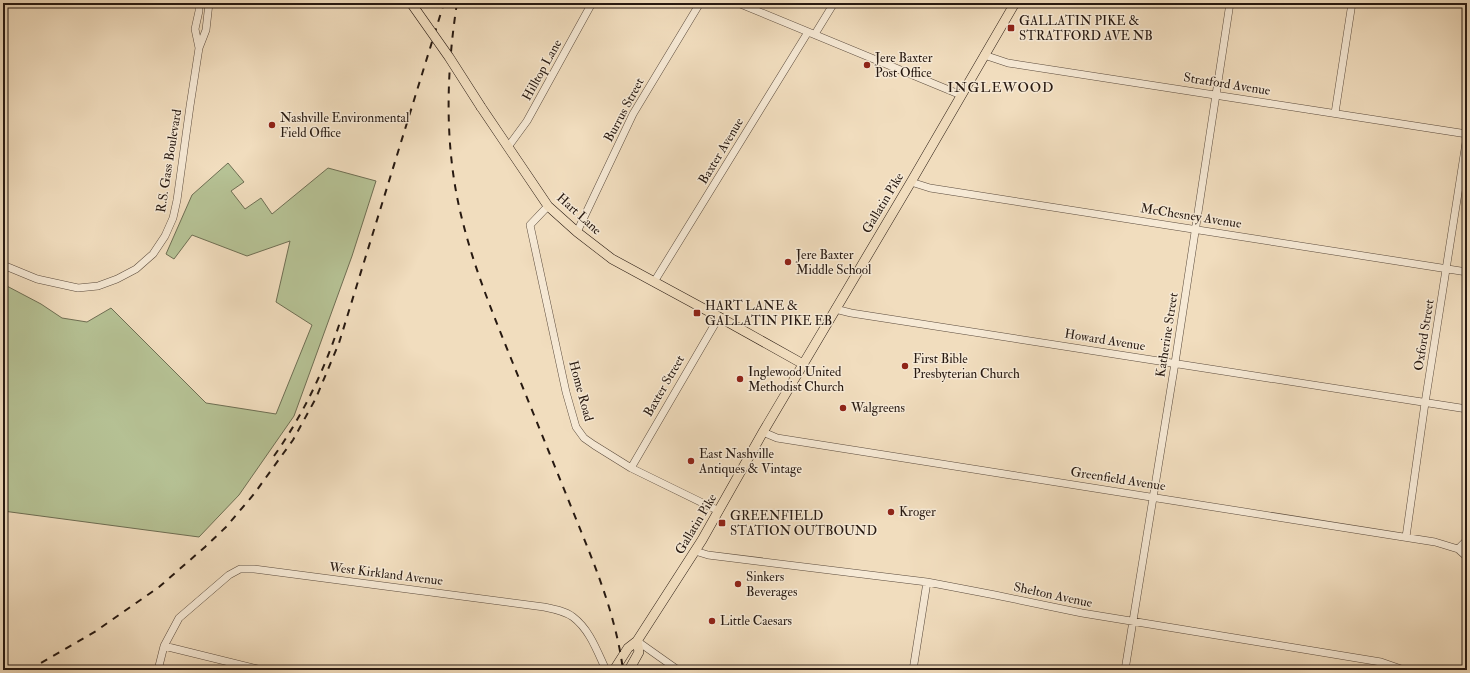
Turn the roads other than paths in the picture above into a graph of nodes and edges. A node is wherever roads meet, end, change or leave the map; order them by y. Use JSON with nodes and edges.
{"nodes":[{"id":1,"x":199,"y":3,"type":"edge"},
{"id":2,"x":209,"y":3,"type":"edge"},
{"id":3,"x":411,"y":3,"type":"edge"},
{"id":4,"x":592,"y":3,"type":"edge"},
{"id":5,"x":700,"y":3,"type":"edge"},
{"id":6,"x":738,"y":3,"type":"edge"},
{"id":7,"x":834,"y":3,"type":"edge"},
{"id":8,"x":1014,"y":3,"type":"edge"},
{"id":9,"x":1230,"y":3,"type":"edge"},
{"id":10,"x":1352,"y":3,"type":"edge"},
{"id":11,"x":808,"y":32,"type":"junction"},
{"id":12,"x":815,"y":34,"type":"junction"},
{"id":13,"x":199,"y":48,"type":"junction"},
{"id":14,"x":984,"y":55,"type":"junction"},
{"id":15,"x":961,"y":95,"type":"junction"},
{"id":16,"x":1216,"y":95,"type":"junction"},
{"id":17,"x":1335,"y":113,"type":"junction"},
{"id":18,"x":1467,"y":135,"type":"edge"},
{"id":19,"x":508,"y":147,"type":"junction"},
{"id":20,"x":911,"y":182,"type":"junction"},
{"id":21,"x":548,"y":206,"type":"junction"},
{"id":22,"x":1195,"y":229,"type":"junction"},
{"id":23,"x":577,"y":232,"type":"junction"},
{"id":24,"x":3,"y":265,"type":"edge"},
{"id":25,"x":1446,"y":269,"type":"junction"},
{"id":26,"x":1467,"y":272,"type":"edge"},
{"id":27,"x":654,"y":282,"type":"junction"},
{"id":28,"x":835,"y":309,"type":"junction"},
{"id":29,"x":719,"y":317,"type":"junction"},
{"id":30,"x":1175,"y":363,"type":"junction"},
{"id":31,"x":803,"y":364,"type":"junction"},
{"id":32,"x":1425,"y":403,"type":"junction"},
{"id":33,"x":1467,"y":409,"type":"edge"},
{"id":34,"x":763,"y":432,"type":"junction"},
{"id":35,"x":631,"y":468,"type":"junction"},
{"id":36,"x":1153,"y":497,"type":"junction"},
{"id":37,"x":719,"y":511,"type":"junction"},
{"id":38,"x":1406,"y":537,"type":"junction"},
{"id":39,"x":1467,"y":540,"type":"edge"},
{"id":40,"x":1458,"y":549,"type":"junction"},
{"id":41,"x":695,"y":551,"type":"junction"},
{"id":42,"x":1467,"y":557,"type":"edge"},
{"id":43,"x":927,"y":582,"type":"junction"},
{"id":44,"x":1132,"y":622,"type":"junction"},
{"id":45,"x":637,"y":641,"type":"junction"},
{"id":46,"x":164,"y":646,"type":"junction"},
{"id":47,"x":158,"y":670,"type":"edge"},
{"id":48,"x":262,"y":670,"type":"edge"},
{"id":49,"x":606,"y":670,"type":"edge"},
{"id":50,"x":614,"y":670,"type":"edge"},
{"id":51,"x":629,"y":670,"type":"edge"},
{"id":52,"x":678,"y":670,"type":"edge"},
{"id":53,"x":913,"y":670,"type":"edge"},
{"id":54,"x":1125,"y":670,"type":"edge"},
{"id":55,"x":1404,"y":670,"type":"edge"}],
"edges":[{"from":1,"to":13,"type":"street","name":"R.S. Gass Boulevard"},
{"from":2,"to":13,"type":"street","name":"R.S. Gass Boulevard"},
{"from":3,"to":19,"type":"main road","name":"Hart Lane","bridge":true},
{"from":4,"to":19,"type":"street","name":"Hilltop Lane"},
{"from":5,"to":23,"type":"street","name":"Burrus Street"},
{"from":6,"to":11,"type":"street"},
{"from":7,"to":12,"type":"street"},
{"from":8,"to":14,"type":"main road","name":"Gallatin Pike"},
{"from":9,"to":16,"type":"street","name":"Katherine Street"},
{"from":10,"to":17,"type":"street"},
{"from":11,"to":12,"type":"street"},
{"from":11,"to":27,"type":"street","name":"Baxter Avenue"},
{"from":12,"to":15,"type":"street"},
{"from":13,"to":24,"type":"street","name":"R.S. Gass Boulevard"},
{"from":14,"to":15,"type":"main road","name":"Gallatin Pike"},
{"from":14,"to":16,"type":"street","name":"Stratford Avenue"},
{"from":15,"to":20,"type":"main road","name":"Gallatin Pike"},
{"from":16,"to":17,"type":"street","name":"Stratford Avenue"},
{"from":16,"to":22,"type":"street","name":"Katherine Street"},
{"from":17,"to":18,"type":"street","name":"Stratford Avenue"},
{"from":18,"to":25,"type":"street","name":"Oxford Street"},
{"from":19,"to":21,"type":"main road","name":"Hart Lane"},
{"from":20,"to":22,"type":"street","name":"McChesney Avenue"},
{"from":20,"to":28,"type":"main road","name":"Gallatin Pike"},
{"from":21,"to":23,"type":"main road","name":"Hart Lane"},
{"from":21,"to":35,"type":"street","name":"Home Road"},
{"from":22,"to":25,"type":"street","name":"McChesney Avenue"},
{"from":22,"to":30,"type":"street","name":"Katherine Street"},
{"from":23,"to":27,"type":"main road","name":"Hart Lane"},
{"from":25,"to":26,"type":"street","name":"McChesney Avenue"},
{"from":25,"to":32,"type":"street","name":"Oxford Street"},
{"from":27,"to":29,"type":"main road","name":"Hart Lane"},
{"from":28,"to":30,"type":"street","name":"Howard Avenue"},
{"from":28,"to":31,"type":"main road","name":"Gallatin Pike"},
{"from":29,"to":31,"type":"main road","name":"Hart Lane"},
{"from":29,"to":35,"type":"street","name":"Baxter Street"},
{"from":30,"to":32,"type":"street","name":"Howard Avenue"},
{"from":30,"to":36,"type":"street","name":"Katherine Street"},
{"from":31,"to":34,"type":"main road","name":"Gallatin Pike"},
{"from":32,"to":33,"type":"street","name":"Howard Avenue"},
{"from":32,"to":38,"type":"street","name":"Oxford Street"},
{"from":34,"to":36,"type":"street","name":"Greenfield Avenue"},
{"from":34,"to":37,"type":"main road","name":"Gallatin Pike"},
{"from":35,"to":37,"type":"street","name":"Home Road"},
{"from":36,"to":38,"type":"street","name":"Greenfield Avenue"},
{"from":36,"to":44,"type":"street","name":"Katherine Street"},
{"from":37,"to":41,"type":"main road","name":"Gallatin Pike"},
{"from":38,"to":40,"type":"street","name":"Greenfield Avenue"},
{"from":39,"to":40,"type":"street"},
{"from":40,"to":42,"type":"street","name":"Greenfield Avenue"},
{"from":41,"to":43,"type":"street","name":"Shelton Avenue"},
{"from":41,"to":45,"type":"main road","name":"Gallatin Pike"},
{"from":43,"to":44,"type":"street","name":"Shelton Avenue"},
{"from":43,"to":53,"type":"street"},
{"from":44,"to":54,"type":"street","name":"Katherine Street"},
{"from":44,"to":55,"type":"street","name":"Shelton Avenue"},
{"from":45,"to":50,"type":"main road","name":"Gallatin Pike"},
{"from":45,"to":51,"type":"main road","name":"Gallatin Pike"},
{"from":45,"to":52,"type":"street"},
{"from":46,"to":47,"type":"street","name":"West Kirkland Avenue"},
{"from":46,"to":48,"type":"street"},
{"from":46,"to":49,"type":"street","name":"West Kirkland Avenue"}]}
